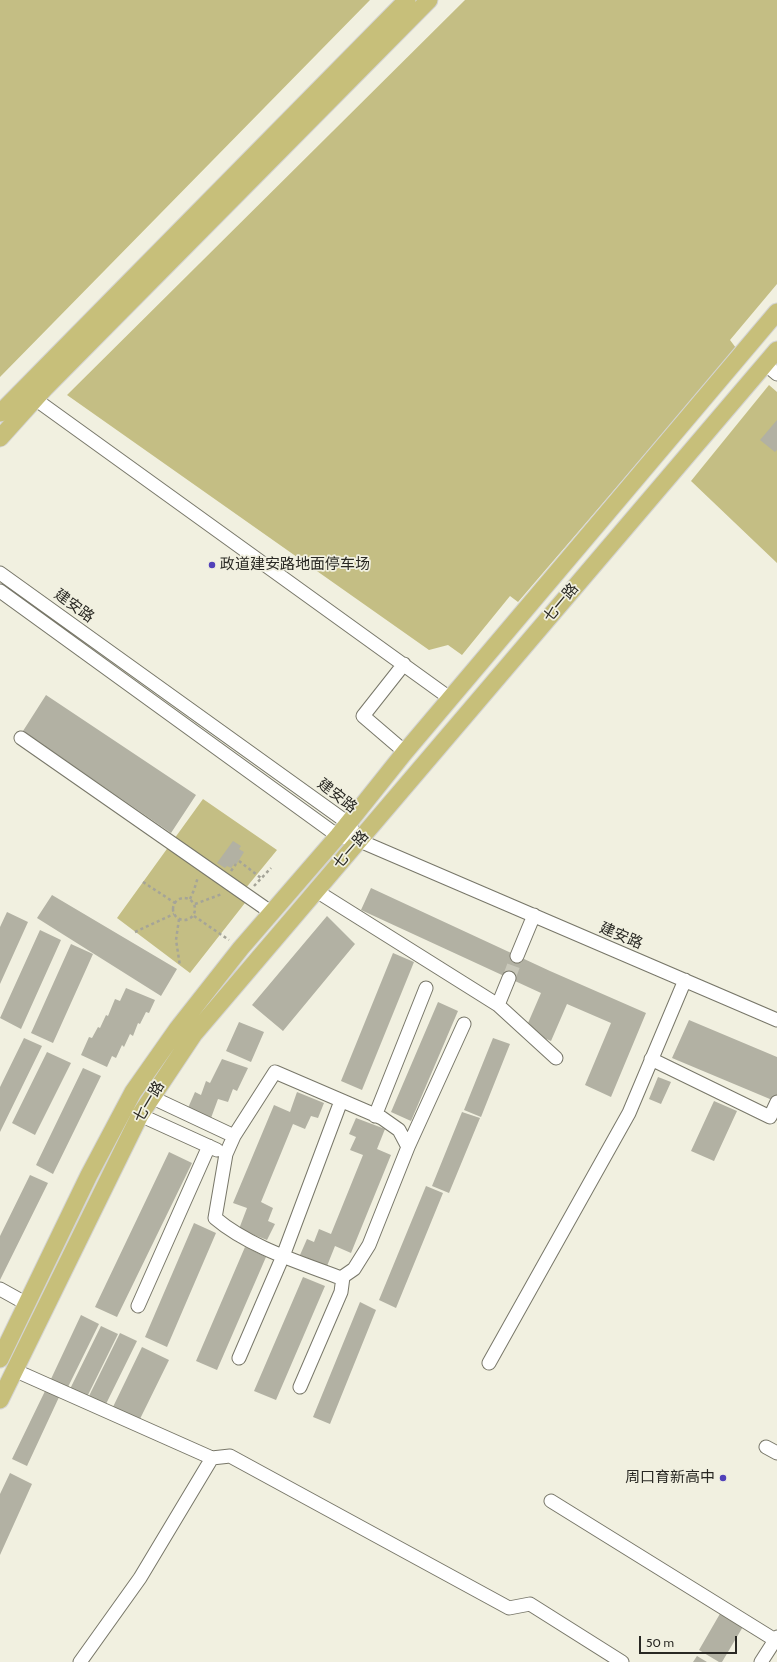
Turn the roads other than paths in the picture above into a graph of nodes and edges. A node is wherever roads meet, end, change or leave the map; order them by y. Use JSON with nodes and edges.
{"nodes":[{"id":1,"x":407,"y":0,"type":"edge"},
{"id":2,"x":429,"y":0,"type":"edge"},
{"id":3,"x":777,"y":312,"type":"edge"},
{"id":4,"x":777,"y":350,"type":"edge"},
{"id":5,"x":771,"y":369,"type":"edge"},
{"id":6,"x":35,"y":400,"type":"junction"},
{"id":7,"x":0,"y":413,"type":"edge"},
{"id":8,"x":0,"y":438,"type":"edge"},
{"id":9,"x":0,"y":573,"type":"edge"},
{"id":10,"x":0,"y":591,"type":"edge"},
{"id":11,"x":404,"y":664,"type":"junction"},
{"id":12,"x":452,"y":699,"type":"junction"},
{"id":13,"x":21,"y":738,"type":"dead end"},
{"id":14,"x":405,"y":752,"type":"junction"},
{"id":15,"x":348,"y":823,"type":"junction"},
{"id":16,"x":338,"y":836,"type":"junction"},
{"id":17,"x":360,"y":841,"type":"junction"},
{"id":18,"x":318,"y":892,"type":"dead end"},
{"id":19,"x":272,"y":913,"type":"junction"},
{"id":20,"x":534,"y":916,"type":"junction"},
{"id":21,"x":517,"y":956,"type":"tunnel mouth"},
{"id":22,"x":509,"y":978,"type":"tunnel mouth"},
{"id":23,"x":685,"y":980,"type":"junction"},
{"id":24,"x":426,"y":988,"type":"dead end"},
{"id":25,"x":498,"y":1005,"type":"junction"},
{"id":26,"x":777,"y":1020,"type":"edge"},
{"id":27,"x":464,"y":1024,"type":"dead end"},
{"id":28,"x":556,"y":1058,"type":"dead end"},
{"id":29,"x":651,"y":1059,"type":"junction"},
{"id":30,"x":151,"y":1097,"type":"junction"},
{"id":31,"x":341,"y":1102,"type":"junction"},
{"id":32,"x":777,"y":1102,"type":"edge"},
{"id":33,"x":140,"y":1115,"type":"junction"},
{"id":34,"x":375,"y":1116,"type":"junction"},
{"id":35,"x":234,"y":1136,"type":"junction"},
{"id":36,"x":209,"y":1146,"type":"junction"},
{"id":37,"x":408,"y":1147,"type":"junction"},
{"id":38,"x":226,"y":1154,"type":"junction"},
{"id":39,"x":283,"y":1256,"type":"junction"},
{"id":40,"x":343,"y":1277,"type":"junction"},
{"id":41,"x":0,"y":1289,"type":"edge"},
{"id":42,"x":27,"y":1304,"type":"junction"},
{"id":43,"x":138,"y":1306,"type":"dead end"},
{"id":44,"x":239,"y":1358,"type":"dead end"},
{"id":45,"x":0,"y":1359,"type":"edge"},
{"id":46,"x":489,"y":1363,"type":"dead end"},
{"id":47,"x":14,"y":1370,"type":"junction"},
{"id":48,"x":300,"y":1387,"type":"dead end"},
{"id":49,"x":0,"y":1400,"type":"edge"},
{"id":50,"x":212,"y":1458,"type":"junction"},
{"id":51,"x":551,"y":1501,"type":"dead end"},
{"id":52,"x":776,"y":1638,"type":"edge"},
{"id":53,"x":80,"y":1662,"type":"edge"},
{"id":54,"x":622,"y":1662,"type":"edge"},
{"id":55,"x":761,"y":1662,"type":"edge"}],
"edges":[{"from":1,"to":7,"type":"main road"},
{"from":2,"to":6,"type":"main road"},
{"from":3,"to":12,"type":"main road","name":"七一路"},
{"from":4,"to":5,"type":"main road","name":"七一路"},
{"from":5,"to":17,"type":"main road","name":"七一路"},
{"from":6,"to":8,"type":"main road"},
{"from":6,"to":11,"type":"street"},
{"from":9,"to":15,"type":"street","name":"建安路"},
{"from":10,"to":16,"type":"street"},
{"from":11,"to":12,"type":"street"},
{"from":11,"to":14,"type":"street"},
{"from":12,"to":14,"type":"main road","name":"七一路"},
{"from":13,"to":19,"type":"street"},
{"from":14,"to":15,"type":"main road","name":"七一路"},
{"from":15,"to":16,"type":"main road","name":"七一路"},
{"from":15,"to":17,"type":"street","name":"建安路"},
{"from":16,"to":17,"type":"street"},
{"from":16,"to":19,"type":"main road","name":"七一路"},
{"from":17,"to":20,"type":"street","name":"建安路"},
{"from":17,"to":30,"type":"main road","name":"七一路"},
{"from":18,"to":25,"type":"street"},
{"from":19,"to":42,"type":"main road","name":"七一路"},
{"from":20,"to":21,"type":"street"},
{"from":20,"to":23,"type":"street","name":"建安路"},
{"from":22,"to":25,"type":"street"},
{"from":23,"to":26,"type":"street","name":"建安路"},
{"from":23,"to":29,"type":"street"},
{"from":24,"to":34,"type":"street"},
{"from":25,"to":28,"type":"street"},
{"from":27,"to":37,"type":"street"},
{"from":29,"to":32,"type":"street"},
{"from":29,"to":46,"type":"street"},
{"from":30,"to":33,"type":"main road","name":"七一路"},
{"from":30,"to":35,"type":"street"},
{"from":31,"to":34,"type":"street"},
{"from":31,"to":35,"type":"street"},
{"from":31,"to":39,"type":"street"},
{"from":33,"to":36,"type":"street"},
{"from":33,"to":47,"type":"main road","name":"七一路"},
{"from":34,"to":37,"type":"street"},
{"from":35,"to":38,"type":"street"},
{"from":36,"to":38,"type":"street"},
{"from":36,"to":43,"type":"street"},
{"from":37,"to":40,"type":"street"},
{"from":38,"to":39,"type":"street"},
{"from":39,"to":40,"type":"street"},
{"from":39,"to":44,"type":"street"},
{"from":40,"to":48,"type":"street"},
{"from":41,"to":42,"type":"street"},
{"from":42,"to":45,"type":"main road","name":"七一路"},
{"from":47,"to":49,"type":"main road","name":"七一路"},
{"from":47,"to":50,"type":"street"},
{"from":50,"to":53,"type":"street"},
{"from":50,"to":54,"type":"street"},
{"from":51,"to":52,"type":"street"},
{"from":52,"to":55,"type":"street"}]}
